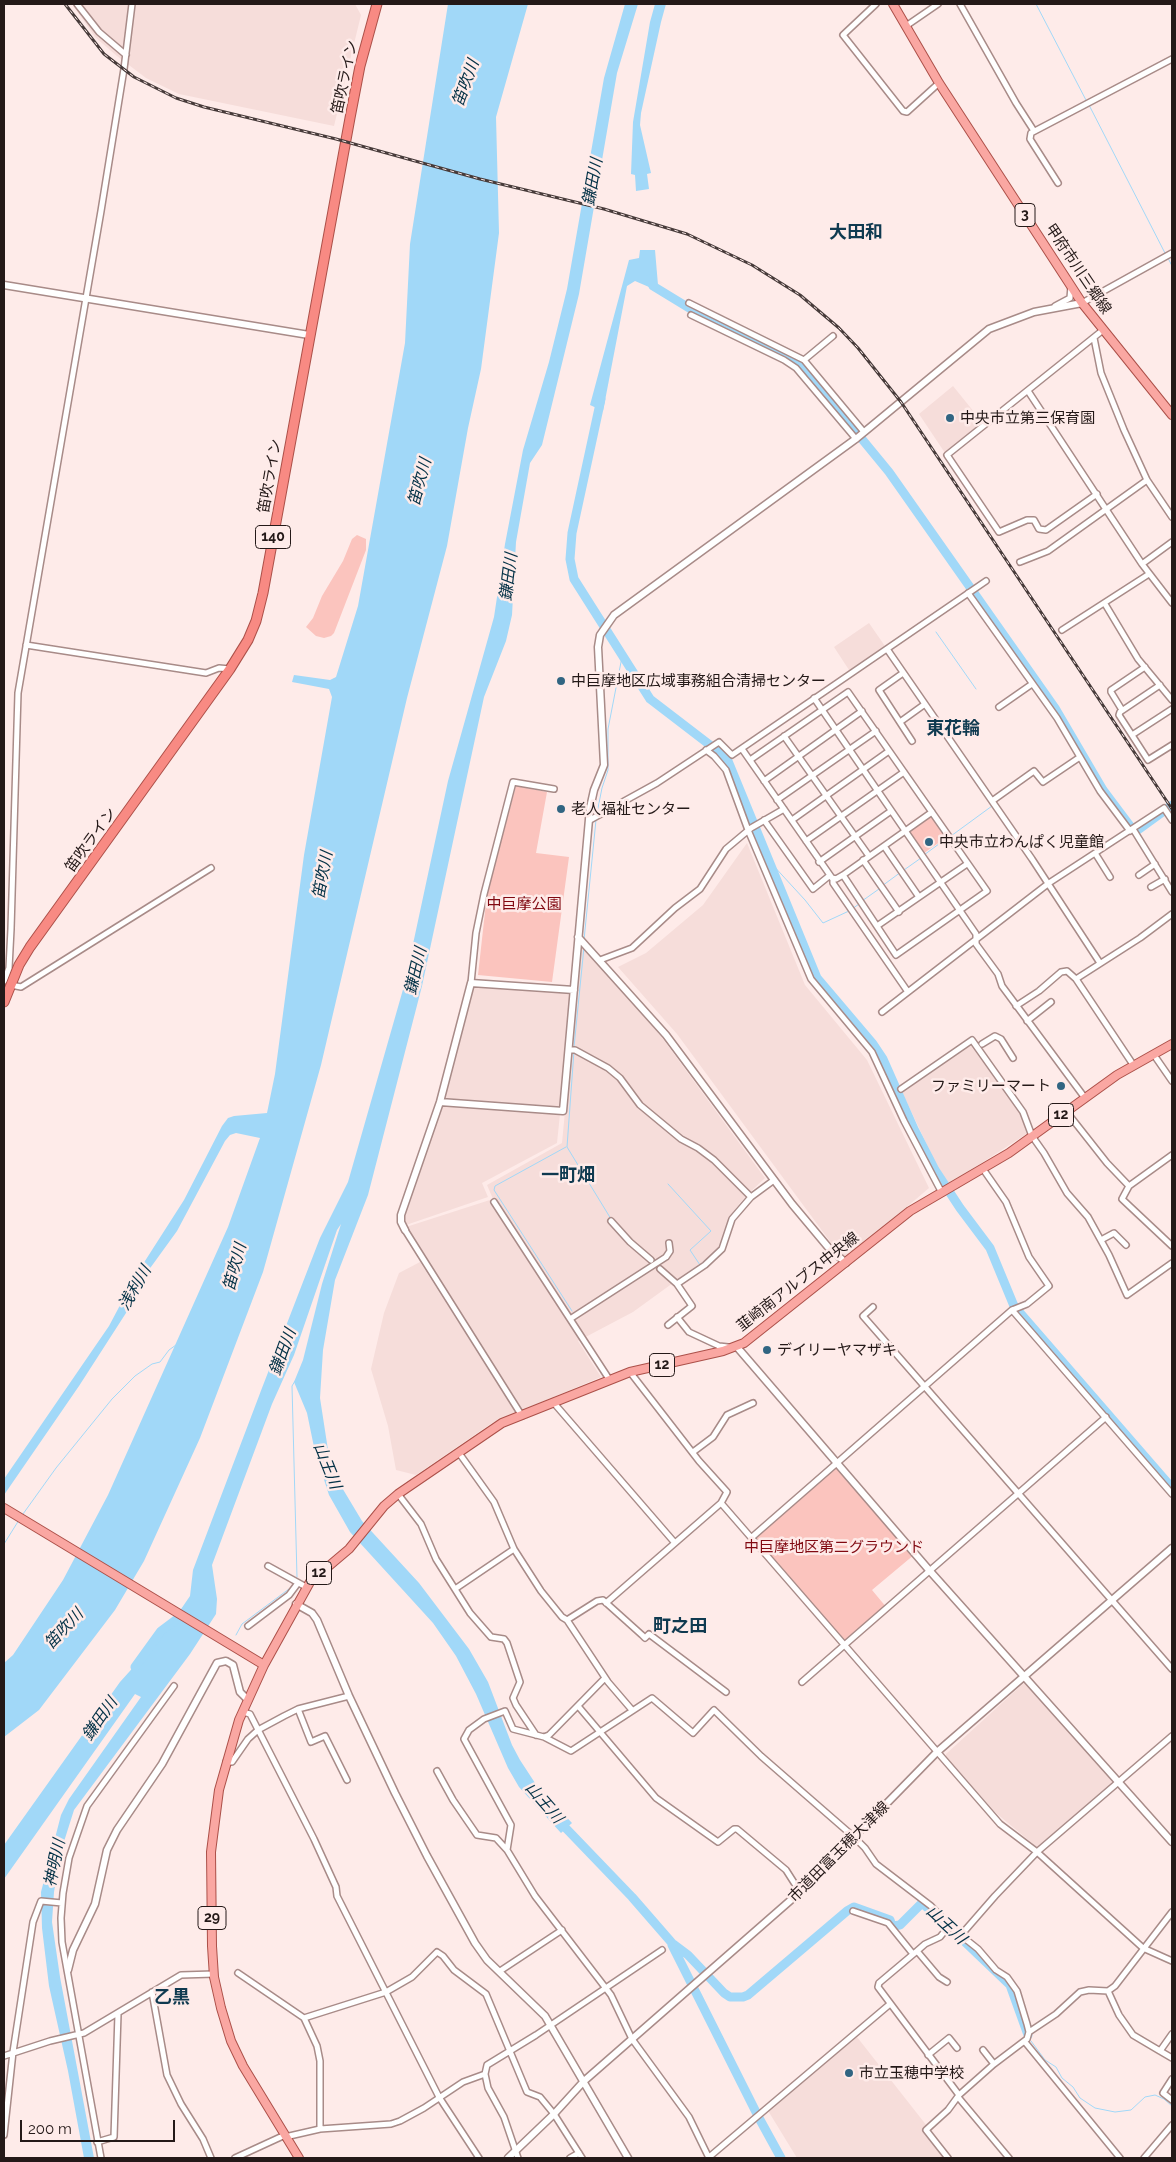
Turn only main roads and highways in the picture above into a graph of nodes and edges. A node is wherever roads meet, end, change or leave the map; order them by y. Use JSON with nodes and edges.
{"nodes":[{"id":1,"x":377,"y":4,"type":"edge"},
{"id":2,"x":894,"y":4,"type":"edge"},
{"id":3,"x":1172,"y":415,"type":"edge"},
{"id":4,"x":6,"y":983,"type":"edge"},
{"id":5,"x":4,"y":1002,"type":"edge"},
{"id":6,"x":1172,"y":1044,"type":"edge"},
{"id":7,"x":4,"y":1508,"type":"edge"},
{"id":8,"x":264,"y":1665,"type":"junction"},
{"id":9,"x":298,"y":2158,"type":"edge"}],
"edges":[{"from":1,"to":4,"type":"highway","name":"笛吹ライン","number":"140"},
{"from":2,"to":3,"type":"main road","name":"甲府市川三郷線","number":"3"},
{"from":4,"to":5,"type":"highway","name":"笛吹ライン","number":"140"},
{"from":6,"to":8,"type":"main road","name":"韮崎南アルプス中央線","number":"12"},
{"from":7,"to":8,"type":"main road"},
{"from":8,"to":9,"type":"main road","number":"29"}]}
